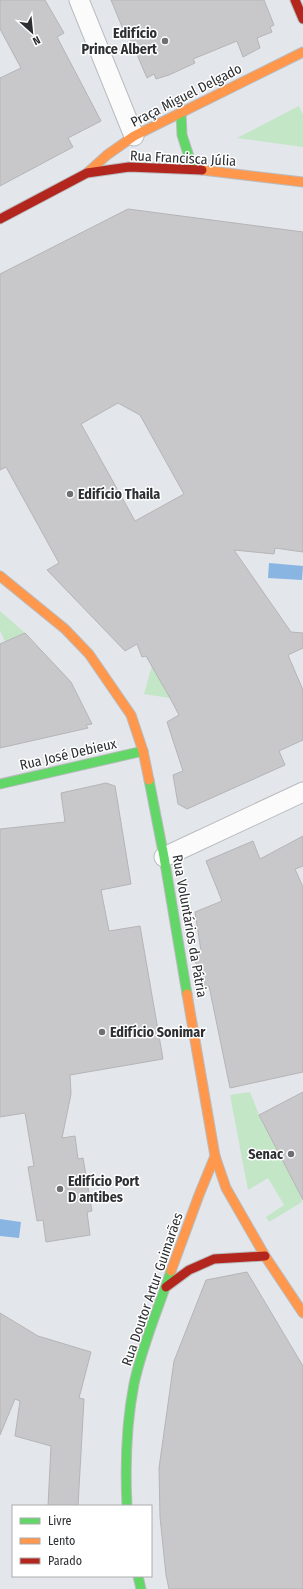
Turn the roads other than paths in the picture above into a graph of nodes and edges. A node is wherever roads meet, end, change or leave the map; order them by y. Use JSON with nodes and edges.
{"nodes":[{"id":1,"x":79,"y":0,"type":"edge"},
{"id":2,"x":295,"y":0,"type":"edge"},
{"id":3,"x":303,"y":19,"type":"edge"},
{"id":4,"x":303,"y":52,"type":"edge"},
{"id":5,"x":181,"y":113,"type":"junction"},
{"id":6,"x":134,"y":136,"type":"junction"},
{"id":7,"x":193,"y":170,"type":"junction"},
{"id":8,"x":87,"y":173,"type":"junction"},
{"id":9,"x":303,"y":182,"type":"edge"},
{"id":10,"x":0,"y":219,"type":"edge"},
{"id":11,"x":0,"y":576,"type":"edge"},
{"id":12,"x":143,"y":752,"type":"junction"},
{"id":13,"x":0,"y":784,"type":"edge"},
{"id":14,"x":303,"y":792,"type":"edge"},
{"id":15,"x":164,"y":857,"type":"junction"},
{"id":16,"x":215,"y":1156,"type":"junction"},
{"id":17,"x":265,"y":1256,"type":"junction"},
{"id":18,"x":166,"y":1287,"type":"junction"},
{"id":19,"x":303,"y":1314,"type":"edge"},
{"id":20,"x":127,"y":1505,"type":"edge"},
{"id":21,"x":138,"y":1577,"type":"edge"},
{"id":22,"x":141,"y":1589,"type":"edge"}],
"edges":[{"from":1,"to":6,"type":"street"},
{"from":2,"to":3,"type":"main road"},
{"from":4,"to":5,"type":"main road","name":"Praça Miguel Delgado"},
{"from":5,"to":6,"type":"main road","name":"Praça Miguel Delgado"},
{"from":5,"to":7,"type":"main road"},
{"from":6,"to":8,"type":"main road","name":"Praça Miguel Delgado"},
{"from":7,"to":8,"type":"main road","name":"Rua Francisca Júlia"},
{"from":7,"to":9,"type":"main road","name":"Rua Francisca Júlia"},
{"from":8,"to":10,"type":"main road","name":"Rua Francisca Júlia"},
{"from":11,"to":12,"type":"main road","name":"Rua Voluntários da Pátria"},
{"from":12,"to":13,"type":"main road","name":"Rua José Debieux"},
{"from":12,"to":15,"type":"main road","name":"Rua Voluntários da Pátria"},
{"from":14,"to":15,"type":"street"},
{"from":15,"to":16,"type":"main road","name":"Rua Voluntários da Pátria"},
{"from":16,"to":17,"type":"main road","name":"Rua Voluntários da Pátria"},
{"from":16,"to":18,"type":"main road","name":"Rua Doutor Artur Guimarães"},
{"from":17,"to":18,"type":"main road"},
{"from":17,"to":19,"type":"main road","name":"Rua Voluntários da Pátria"},
{"from":18,"to":20,"type":"main road","name":"Rua Doutor Artur Guimarães"},
{"from":21,"to":22,"type":"main road"}]}
